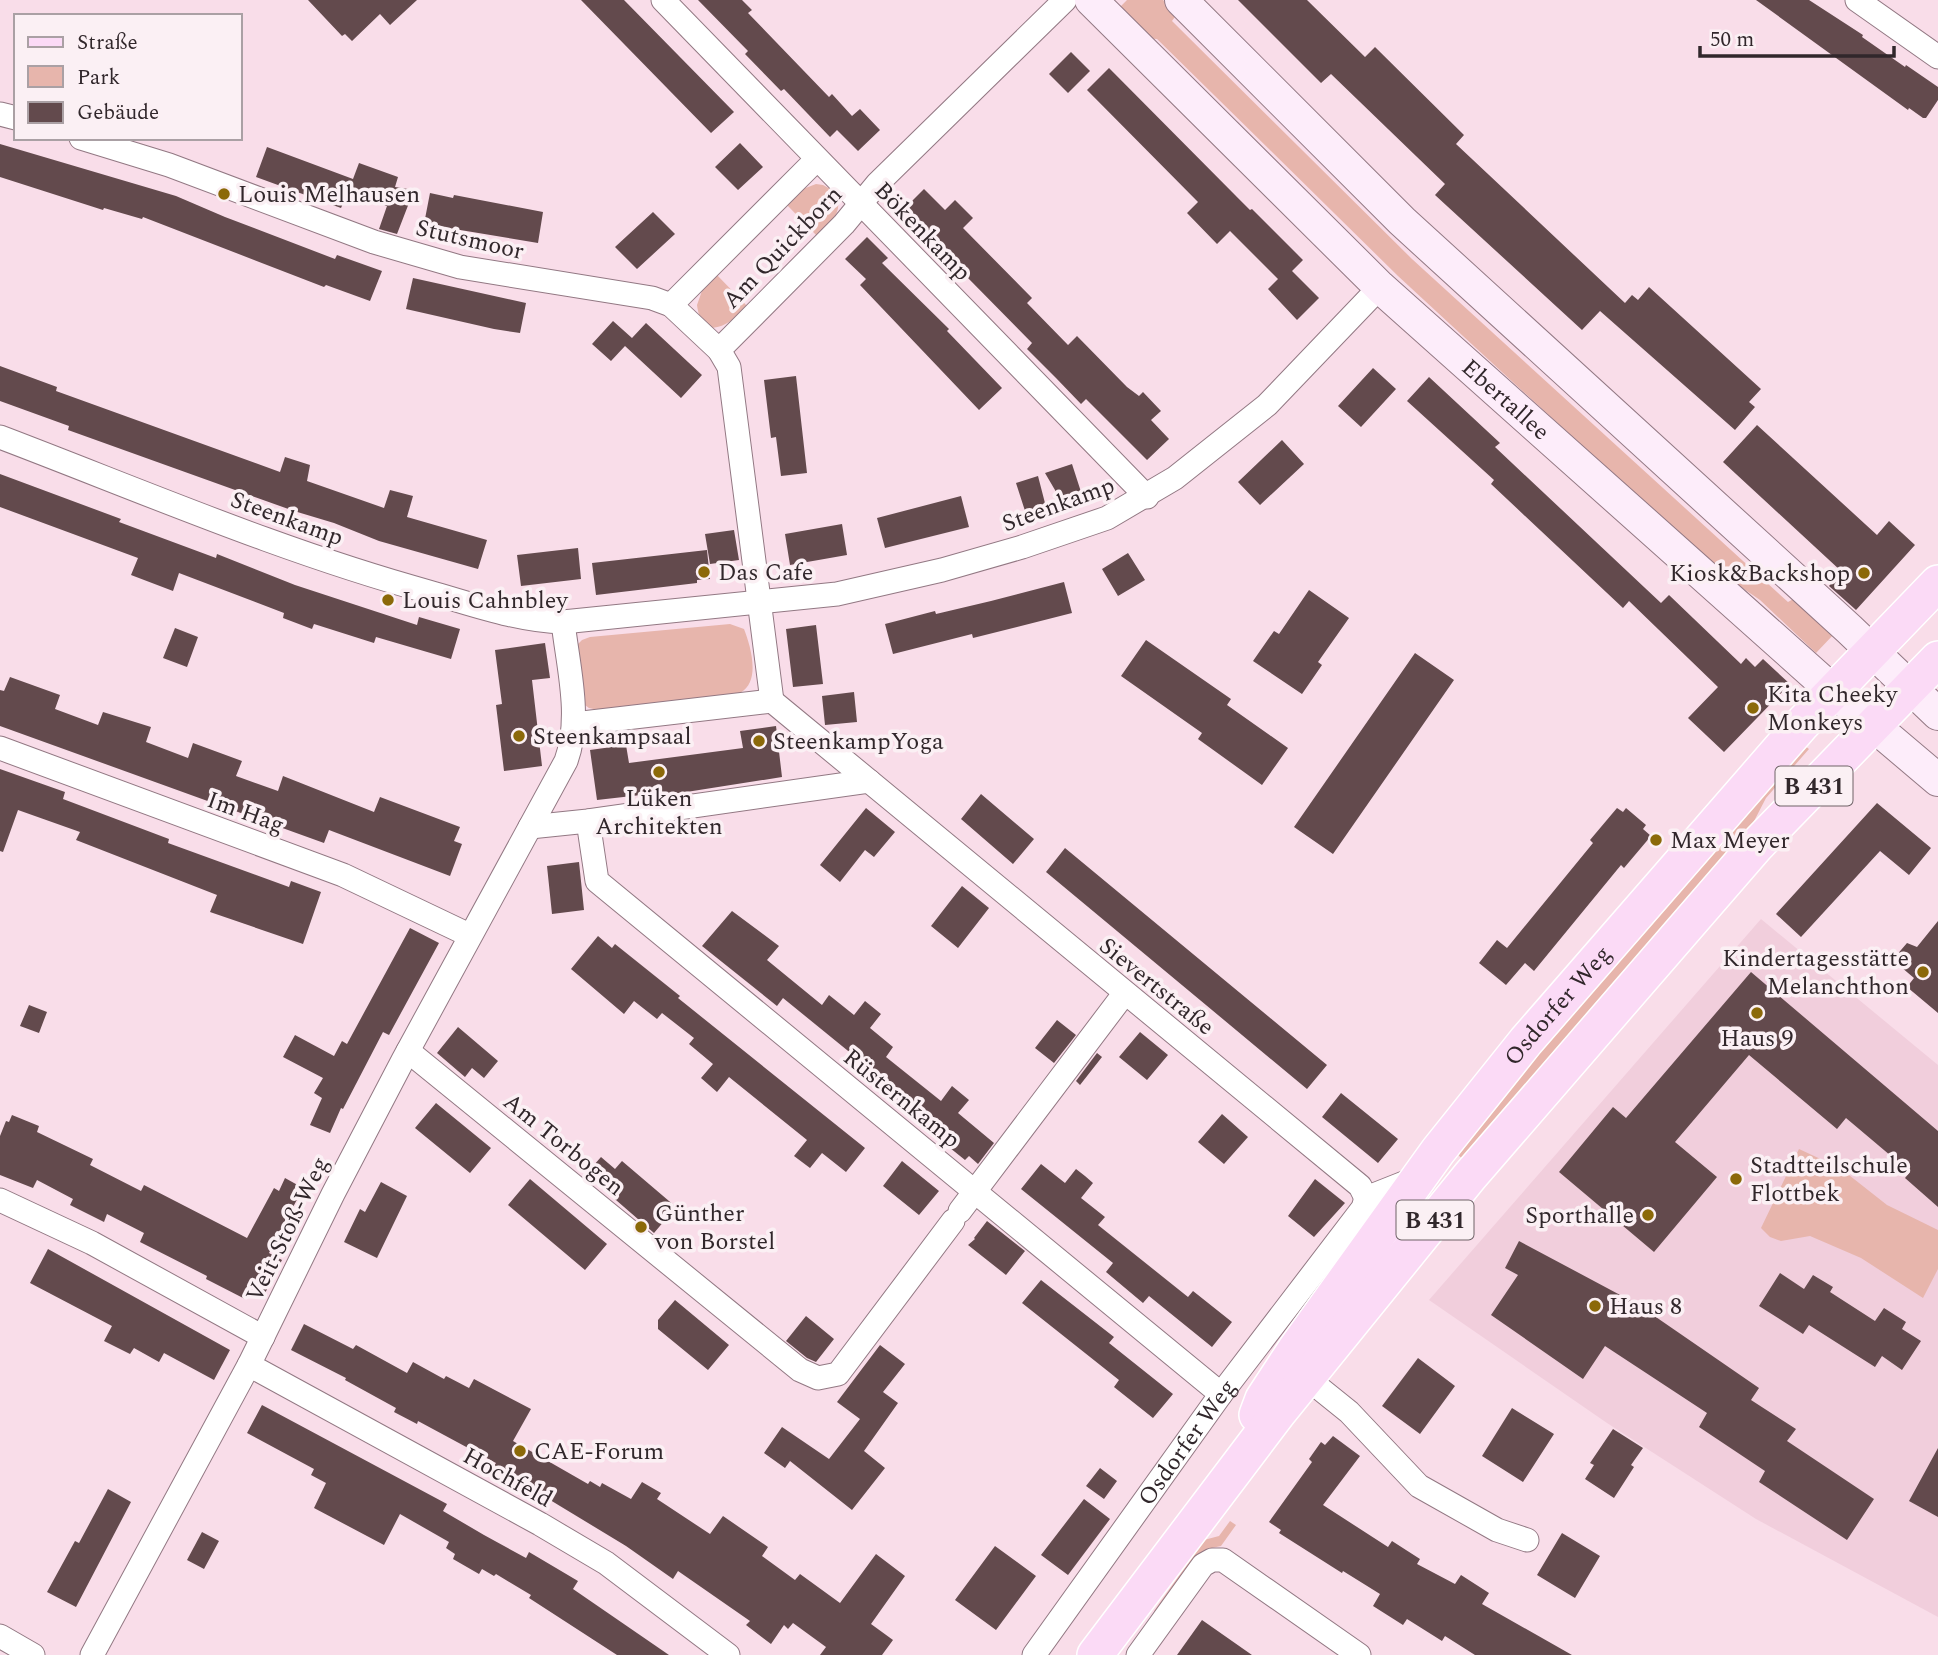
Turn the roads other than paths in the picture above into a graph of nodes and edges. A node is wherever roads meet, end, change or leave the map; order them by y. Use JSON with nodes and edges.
{"nodes":[{"id":1,"x":663,"y":0,"type":"edge"},
{"id":2,"x":1065,"y":0,"type":"edge"},
{"id":3,"x":1091,"y":0,"type":"edge"},
{"id":4,"x":1181,"y":0,"type":"edge"},
{"id":5,"x":1857,"y":0,"type":"edge"},
{"id":6,"x":1938,"y":57,"type":"edge"},
{"id":7,"x":88,"y":140,"type":"edge"},
{"id":8,"x":817,"y":160,"type":"junction"},
{"id":9,"x":860,"y":204,"type":"junction"},
{"id":10,"x":1380,"y":287,"type":"junction"},
{"id":11,"x":671,"y":305,"type":"junction"},
{"id":12,"x":719,"y":350,"type":"junction"},
{"id":13,"x":0,"y":437,"type":"edge"},
{"id":14,"x":1147,"y":497,"type":"junction"},
{"id":15,"x":1938,"y":583,"type":"edge"},
{"id":16,"x":760,"y":601,"type":"junction"},
{"id":17,"x":563,"y":622,"type":"junction"},
{"id":18,"x":1872,"y":652,"type":"junction"},
{"id":19,"x":1938,"y":659,"type":"edge"},
{"id":20,"x":1910,"y":688,"type":"junction"},
{"id":21,"x":1834,"y":692,"type":"junction"},
{"id":22,"x":772,"y":701,"type":"junction"},
{"id":23,"x":1938,"y":714,"type":"edge"},
{"id":24,"x":574,"y":724,"type":"junction"},
{"id":25,"x":1873,"y":726,"type":"junction"},
{"id":26,"x":0,"y":748,"type":"edge"},
{"id":27,"x":1938,"y":780,"type":"edge"},
{"id":28,"x":869,"y":781,"type":"junction"},
{"id":29,"x":588,"y":821,"type":"junction"},
{"id":30,"x":530,"y":827,"type":"junction"},
{"id":31,"x":469,"y":935,"type":"junction"},
{"id":32,"x":1124,"y":994,"type":"junction"},
{"id":33,"x":408,"y":1051,"type":"junction"},
{"id":34,"x":1419,"y":1177,"type":"junction"},
{"id":35,"x":975,"y":1191,"type":"junction"},
{"id":36,"x":1366,"y":1198,"type":"junction"},
{"id":37,"x":0,"y":1199,"type":"edge"},
{"id":38,"x":263,"y":1337,"type":"junction"},
{"id":39,"x":249,"y":1365,"type":"junction"},
{"id":40,"x":1308,"y":1379,"type":"junction"},
{"id":41,"x":1221,"y":1394,"type":"junction"},
{"id":42,"x":1235,"y":1469,"type":"junction"},
{"id":43,"x":1528,"y":1540,"type":"dead end"},
{"id":44,"x":0,"y":1636,"type":"edge"},
{"id":45,"x":33,"y":1655,"type":"edge"},
{"id":46,"x":92,"y":1655,"type":"edge"},
{"id":47,"x":728,"y":1655,"type":"edge"},
{"id":48,"x":1034,"y":1655,"type":"edge"},
{"id":49,"x":1095,"y":1655,"type":"edge"},
{"id":50,"x":1138,"y":1655,"type":"edge"},
{"id":51,"x":1359,"y":1655,"type":"edge"}],
"edges":[{"from":1,"to":8,"type":"street","name":"Bökenkamp"},
{"from":2,"to":9,"type":"street","name":"Am Quickborn"},
{"from":3,"to":10,"type":"main road","name":"Ebertallee"},
{"from":4,"to":18,"type":"main road"},
{"from":5,"to":6,"type":"street"},
{"from":7,"to":11,"type":"street","name":"Stutsmoor"},
{"from":8,"to":9,"type":"street","name":"Bökenkamp"},
{"from":8,"to":11,"type":"street","name":"Am Quickborn"},
{"from":9,"to":12,"type":"street","name":"Am Quickborn"},
{"from":9,"to":14,"type":"street","name":"Bökenkamp"},
{"from":10,"to":14,"type":"street","name":"Steenkamp"},
{"from":10,"to":21,"type":"main road","name":"Ebertallee"},
{"from":11,"to":12,"type":"street","name":"Stutsmoor"},
{"from":12,"to":16,"type":"street"},
{"from":13,"to":17,"type":"street","name":"Steenkamp"},
{"from":14,"to":16,"type":"street","name":"Steenkamp"},
{"from":15,"to":18,"type":"main road","name":"Osdorfer Weg","number":"B 431"},
{"from":16,"to":17,"type":"street","name":"Steenkamp"},
{"from":16,"to":22,"type":"street"},
{"from":17,"to":24,"type":"street"},
{"from":18,"to":20,"type":"main road"},
{"from":18,"to":21,"type":"main road","name":"Osdorfer Weg","number":"B 431"},
{"from":19,"to":20,"type":"main road","name":"Osdorfer Weg","number":"B 431"},
{"from":20,"to":23,"type":"main road"},
{"from":20,"to":25,"type":"main road","name":"Osdorfer Weg","number":"B 431"},
{"from":21,"to":25,"type":"main road","name":"Ebertallee"},
{"from":21,"to":34,"type":"main road","name":"Osdorfer Weg","number":"B 431"},
{"from":22,"to":24,"type":"street"},
{"from":22,"to":28,"type":"street","name":"Sievertstraße"},
{"from":24,"to":30,"type":"street"},
{"from":25,"to":27,"type":"main road","name":"Ebertallee"},
{"from":25,"to":40,"type":"main road","name":"Osdorfer Weg","number":"B 431"},
{"from":26,"to":31,"type":"street","name":"Im Hag"},
{"from":28,"to":29,"type":"street"},
{"from":28,"to":32,"type":"street","name":"Sievertstraße"},
{"from":29,"to":30,"type":"street"},
{"from":29,"to":35,"type":"street","name":"Rüsternkamp"},
{"from":30,"to":31,"type":"street","name":"Veit-Stoß-Weg"},
{"from":31,"to":33,"type":"street","name":"Veit-Stoß-Weg"},
{"from":32,"to":35,"type":"street","name":"Am Torbogen"},
{"from":32,"to":36,"type":"street","name":"Sievertstraße"},
{"from":33,"to":35,"type":"street","name":"Am Torbogen"},
{"from":33,"to":38,"type":"street","name":"Veit-Stoß-Weg"},
{"from":34,"to":36,"type":"street"},
{"from":34,"to":42,"type":"main road","name":"Osdorfer Weg","number":"B 431"},
{"from":35,"to":41,"type":"street","name":"Rüsternkamp"},
{"from":36,"to":41,"type":"street","name":"Osdorfer Weg"},
{"from":37,"to":38,"type":"street"},
{"from":38,"to":39,"type":"street","name":"Veit-Stoß-Weg"},
{"from":39,"to":46,"type":"street","name":"Veit-Stoß-Weg"},
{"from":39,"to":47,"type":"street","name":"Hochfeld"},
{"from":40,"to":42,"type":"main road","name":"Osdorfer Weg","number":"B 431"},
{"from":40,"to":43,"type":"street"},
{"from":41,"to":48,"type":"street","name":"Osdorfer Weg"},
{"from":42,"to":49,"type":"main road","name":"Osdorfer Weg","number":"B 431"},
{"from":44,"to":45,"type":"street"},
{"from":50,"to":51,"type":"street"}]}
